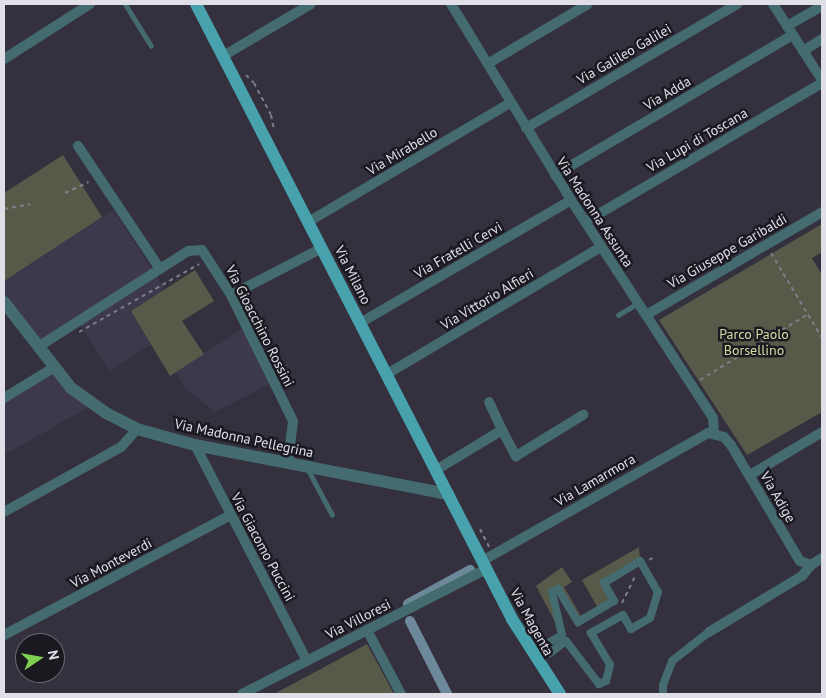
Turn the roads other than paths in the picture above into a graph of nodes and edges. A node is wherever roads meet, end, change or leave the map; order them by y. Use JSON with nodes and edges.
{"nodes":[{"id":1,"x":90,"y":4,"type":"edge"},
{"id":2,"x":125,"y":4,"type":"edge"},
{"id":3,"x":196,"y":4,"type":"edge"},
{"id":4,"x":311,"y":4,"type":"edge"},
{"id":5,"x":451,"y":4,"type":"edge"},
{"id":6,"x":588,"y":4,"type":"edge"},
{"id":7,"x":737,"y":4,"type":"edge"},
{"id":8,"x":773,"y":4,"type":"edge"},
{"id":9,"x":822,"y":6,"type":"edge"},
{"id":10,"x":787,"y":26,"type":"junction"},
{"id":11,"x":793,"y":35,"type":"junction"},
{"id":12,"x":822,"y":39,"type":"edge"},
{"id":13,"x":151,"y":46,"type":"dead end"},
{"id":14,"x":803,"y":51,"type":"junction"},
{"id":15,"x":223,"y":56,"type":"junction"},
{"id":16,"x":4,"y":59,"type":"edge"},
{"id":17,"x":489,"y":63,"type":"junction"},
{"id":18,"x":822,"y":82,"type":"edge"},
{"id":19,"x":510,"y":103,"type":"junction"},
{"id":20,"x":526,"y":128,"type":"junction"},
{"id":21,"x":78,"y":146,"type":"dead end"},
{"id":22,"x":555,"y":175,"type":"junction"},
{"id":23,"x":570,"y":200,"type":"junction"},
{"id":24,"x":822,"y":212,"type":"edge"},
{"id":25,"x":308,"y":222,"type":"junction"},
{"id":26,"x":585,"y":222,"type":"junction"},
{"id":27,"x":602,"y":247,"type":"junction"},
{"id":28,"x":322,"y":248,"type":"junction"},
{"id":29,"x":160,"y":269,"type":"junction"},
{"id":30,"x":231,"y":295,"type":"junction"},
{"id":31,"x":4,"y":302,"type":"edge"},
{"id":32,"x":638,"y":303,"type":"junction"},
{"id":33,"x":618,"y":315,"type":"dead end"},
{"id":34,"x":646,"y":315,"type":"junction"},
{"id":35,"x":8,"y":316,"type":"edge"},
{"id":36,"x":360,"y":323,"type":"junction"},
{"id":37,"x":38,"y":347,"type":"junction"},
{"id":38,"x":53,"y":368,"type":"junction"},
{"id":39,"x":386,"y":374,"type":"junction"},
{"id":40,"x":4,"y":398,"type":"edge"},
{"id":41,"x":489,"y":402,"type":"dead end"},
{"id":42,"x":583,"y":415,"type":"dead end"},
{"id":43,"x":137,"y":429,"type":"junction"},
{"id":44,"x":502,"y":430,"type":"junction"},
{"id":45,"x":822,"y":432,"type":"edge"},
{"id":46,"x":719,"y":436,"type":"junction"},
{"id":47,"x":195,"y":445,"type":"junction"},
{"id":48,"x":288,"y":463,"type":"junction"},
{"id":49,"x":307,"y":467,"type":"junction"},
{"id":50,"x":436,"y":470,"type":"junction"},
{"id":51,"x":750,"y":475,"type":"junction"},
{"id":52,"x":448,"y":494,"type":"junction"},
{"id":53,"x":4,"y":512,"type":"edge"},
{"id":54,"x":231,"y":514,"type":"junction"},
{"id":55,"x":332,"y":516,"type":"dead end"},
{"id":56,"x":822,"y":558,"type":"edge"},
{"id":57,"x":811,"y":564,"type":"junction"},
{"id":58,"x":484,"y":565,"type":"junction"},
{"id":59,"x":642,"y":565,"type":"joint"},
{"id":60,"x":367,"y":630,"type":"junction"},
{"id":61,"x":709,"y":632,"type":"joint"},
{"id":62,"x":4,"y":636,"type":"edge"},
{"id":63,"x":307,"y":661,"type":"junction"},
{"id":64,"x":242,"y":694,"type":"edge"},
{"id":65,"x":401,"y":694,"type":"edge"},
{"id":66,"x":560,"y":694,"type":"edge"},
{"id":67,"x":663,"y":694,"type":"edge"}],
"edges":[{"from":1,"to":16,"type":"street"},
{"from":2,"to":13,"type":"lane"},
{"from":3,"to":15,"type":"main road","name":"Via Milano"},
{"from":4,"to":15,"type":"street"},
{"from":5,"to":17,"type":"street","name":"Via Madonna Assunta"},
{"from":6,"to":17,"type":"street"},
{"from":7,"to":20,"type":"street","name":"Via Galileo Galilei"},
{"from":8,"to":10,"type":"street"},
{"from":9,"to":10,"type":"street"},
{"from":10,"to":11,"type":"street"},
{"from":11,"to":14,"type":"street"},
{"from":11,"to":22,"type":"street","name":"Via Adda"},
{"from":12,"to":14,"type":"street"},
{"from":14,"to":18,"type":"street"},
{"from":15,"to":25,"type":"main road","name":"Via Milano"},
{"from":17,"to":19,"type":"street","name":"Via Madonna Assunta"},
{"from":18,"to":26,"type":"street","name":"Via Lupi di Toscana"},
{"from":19,"to":20,"type":"street","name":"Via Madonna Assunta"},
{"from":19,"to":25,"type":"street","name":"Via Mirabello"},
{"from":20,"to":22,"type":"street","name":"Via Madonna Assunta"},
{"from":21,"to":29,"type":"street"},
{"from":22,"to":23,"type":"street","name":"Via Madonna Assunta"},
{"from":23,"to":26,"type":"street","name":"Via Madonna Assunta"},
{"from":23,"to":36,"type":"street","name":"Via Fratelli Cervi"},
{"from":24,"to":34,"type":"street","name":"Via Giuseppe Garibaldi"},
{"from":25,"to":28,"type":"main road","name":"Via Milano"},
{"from":26,"to":27,"type":"street","name":"Via Madonna Assunta"},
{"from":27,"to":32,"type":"street","name":"Via Madonna Assunta"},
{"from":27,"to":39,"type":"street","name":"Via Vittorio Alfieri"},
{"from":28,"to":30,"type":"street"},
{"from":28,"to":36,"type":"main road","name":"Via Milano"},
{"from":29,"to":30,"type":"street","name":"Via Gioacchino Rossini"},
{"from":29,"to":37,"type":"street","name":"Via Gioacchino Rossini"},
{"from":30,"to":48,"type":"street","name":"Via Gioacchino Rossini"},
{"from":31,"to":35,"type":"street","name":"Via Madonna Pellegrina"},
{"from":32,"to":33,"type":"lane"},
{"from":32,"to":34,"type":"street","name":"Via Madonna Assunta"},
{"from":34,"to":46,"type":"street","name":"Via Madonna Assunta"},
{"from":35,"to":37,"type":"street","name":"Via Madonna Pellegrina"},
{"from":36,"to":39,"type":"main road","name":"Via Milano"},
{"from":37,"to":38,"type":"street","name":"Via Madonna Pellegrina"},
{"from":38,"to":40,"type":"street"},
{"from":38,"to":43,"type":"street","name":"Via Madonna Pellegrina"},
{"from":39,"to":50,"type":"main road","name":"Via Milano"},
{"from":41,"to":44,"type":"street"},
{"from":42,"to":44,"type":"street"},
{"from":43,"to":47,"type":"street","name":"Via Madonna Pellegrina"},
{"from":43,"to":53,"type":"street"},
{"from":44,"to":50,"type":"street"},
{"from":45,"to":51,"type":"street"},
{"from":46,"to":51,"type":"street","name":"Via Adige"},
{"from":46,"to":58,"type":"street","name":"Via Lamarmora"},
{"from":47,"to":48,"type":"street","name":"Via Madonna Pellegrina"},
{"from":47,"to":54,"type":"street","name":"Via Giacomo Puccini"},
{"from":48,"to":49,"type":"street","name":"Via Madonna Pellegrina"},
{"from":49,"to":52,"type":"street","name":"Via Madonna Pellegrina"},
{"from":49,"to":55,"type":"lane"},
{"from":50,"to":52,"type":"main road","name":"Via Milano"},
{"from":51,"to":57,"type":"street","name":"Via Adige"},
{"from":52,"to":58,"type":"main road","name":"Via Milano"},
{"from":54,"to":62,"type":"street","name":"Via Monteverdi"},
{"from":54,"to":63,"type":"street","name":"Via Giacomo Puccini"},
{"from":56,"to":57,"type":"street"},
{"from":57,"to":61,"type":"street"},
{"from":58,"to":60,"type":"street","name":"Via Villoresi"},
{"from":58,"to":66,"type":"main road","name":"Via Magenta"},
{"from":59,"to":59,"type":"street"},
{"from":60,"to":63,"type":"street","name":"Via Villoresi"},
{"from":60,"to":65,"type":"street"},
{"from":61,"to":67,"type":"street"},
{"from":63,"to":64,"type":"street","name":"Via Villoresi"}]}
